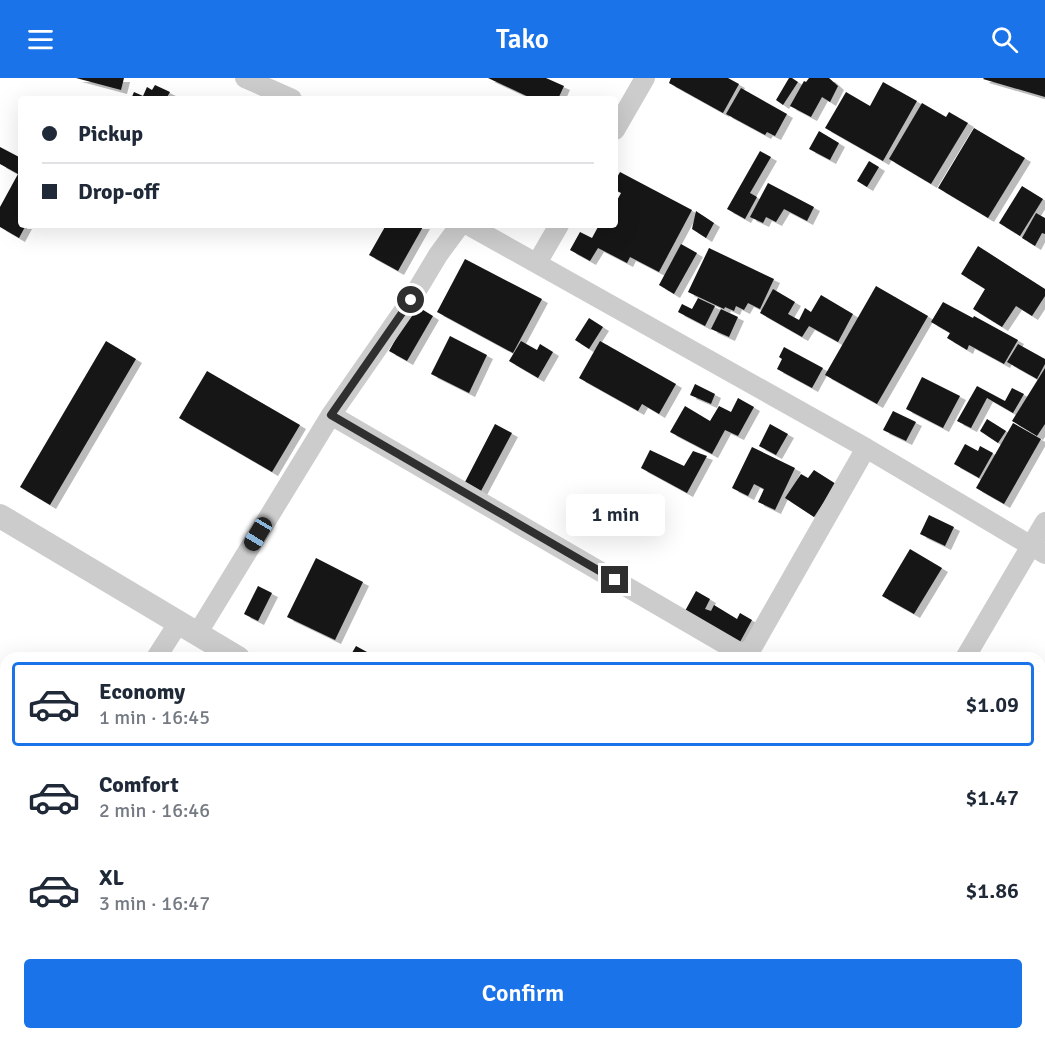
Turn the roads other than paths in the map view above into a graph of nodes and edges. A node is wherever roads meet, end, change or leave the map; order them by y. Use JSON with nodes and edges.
{"nodes":[{"id":1,"x":245,"y":78,"type":"edge"},
{"id":2,"x":645,"y":78,"type":"edge"},
{"id":3,"x":285,"y":96,"type":"edge"},
{"id":4,"x":618,"y":125,"type":"edge"},
{"id":5,"x":458,"y":228,"type":"edge"},
{"id":6,"x":473,"y":228,"type":"edge"},
{"id":7,"x":558,"y":228,"type":"edge"},
{"id":8,"x":537,"y":263,"type":"junction"},
{"id":9,"x":331,"y":415,"type":"junction"},
{"id":10,"x":866,"y":448,"type":"junction"},
{"id":11,"x":0,"y":516,"type":"edge"},
{"id":12,"x":1045,"y":522,"type":"edge"},
{"id":13,"x":1038,"y":550,"type":"edge"},
{"id":14,"x":188,"y":628,"type":"junction"},
{"id":15,"x":162,"y":652,"type":"edge"},
{"id":16,"x":228,"y":652,"type":"edge"},
{"id":17,"x":742,"y":652,"type":"edge"},
{"id":18,"x":747,"y":652,"type":"edge"},
{"id":19,"x":969,"y":652,"type":"edge"}],
"edges":[{"from":1,"to":3,"type":"street"},
{"from":2,"to":4,"type":"street"},
{"from":5,"to":9,"type":"street"},
{"from":6,"to":8,"type":"street"},
{"from":7,"to":8,"type":"street"},
{"from":8,"to":10,"type":"street"},
{"from":9,"to":14,"type":"street"},
{"from":9,"to":17,"type":"street"},
{"from":10,"to":13,"type":"street"},
{"from":10,"to":18,"type":"street"},
{"from":11,"to":14,"type":"street"},
{"from":12,"to":13,"type":"street"},
{"from":13,"to":19,"type":"street"},
{"from":14,"to":15,"type":"street"},
{"from":14,"to":16,"type":"street"}]}
